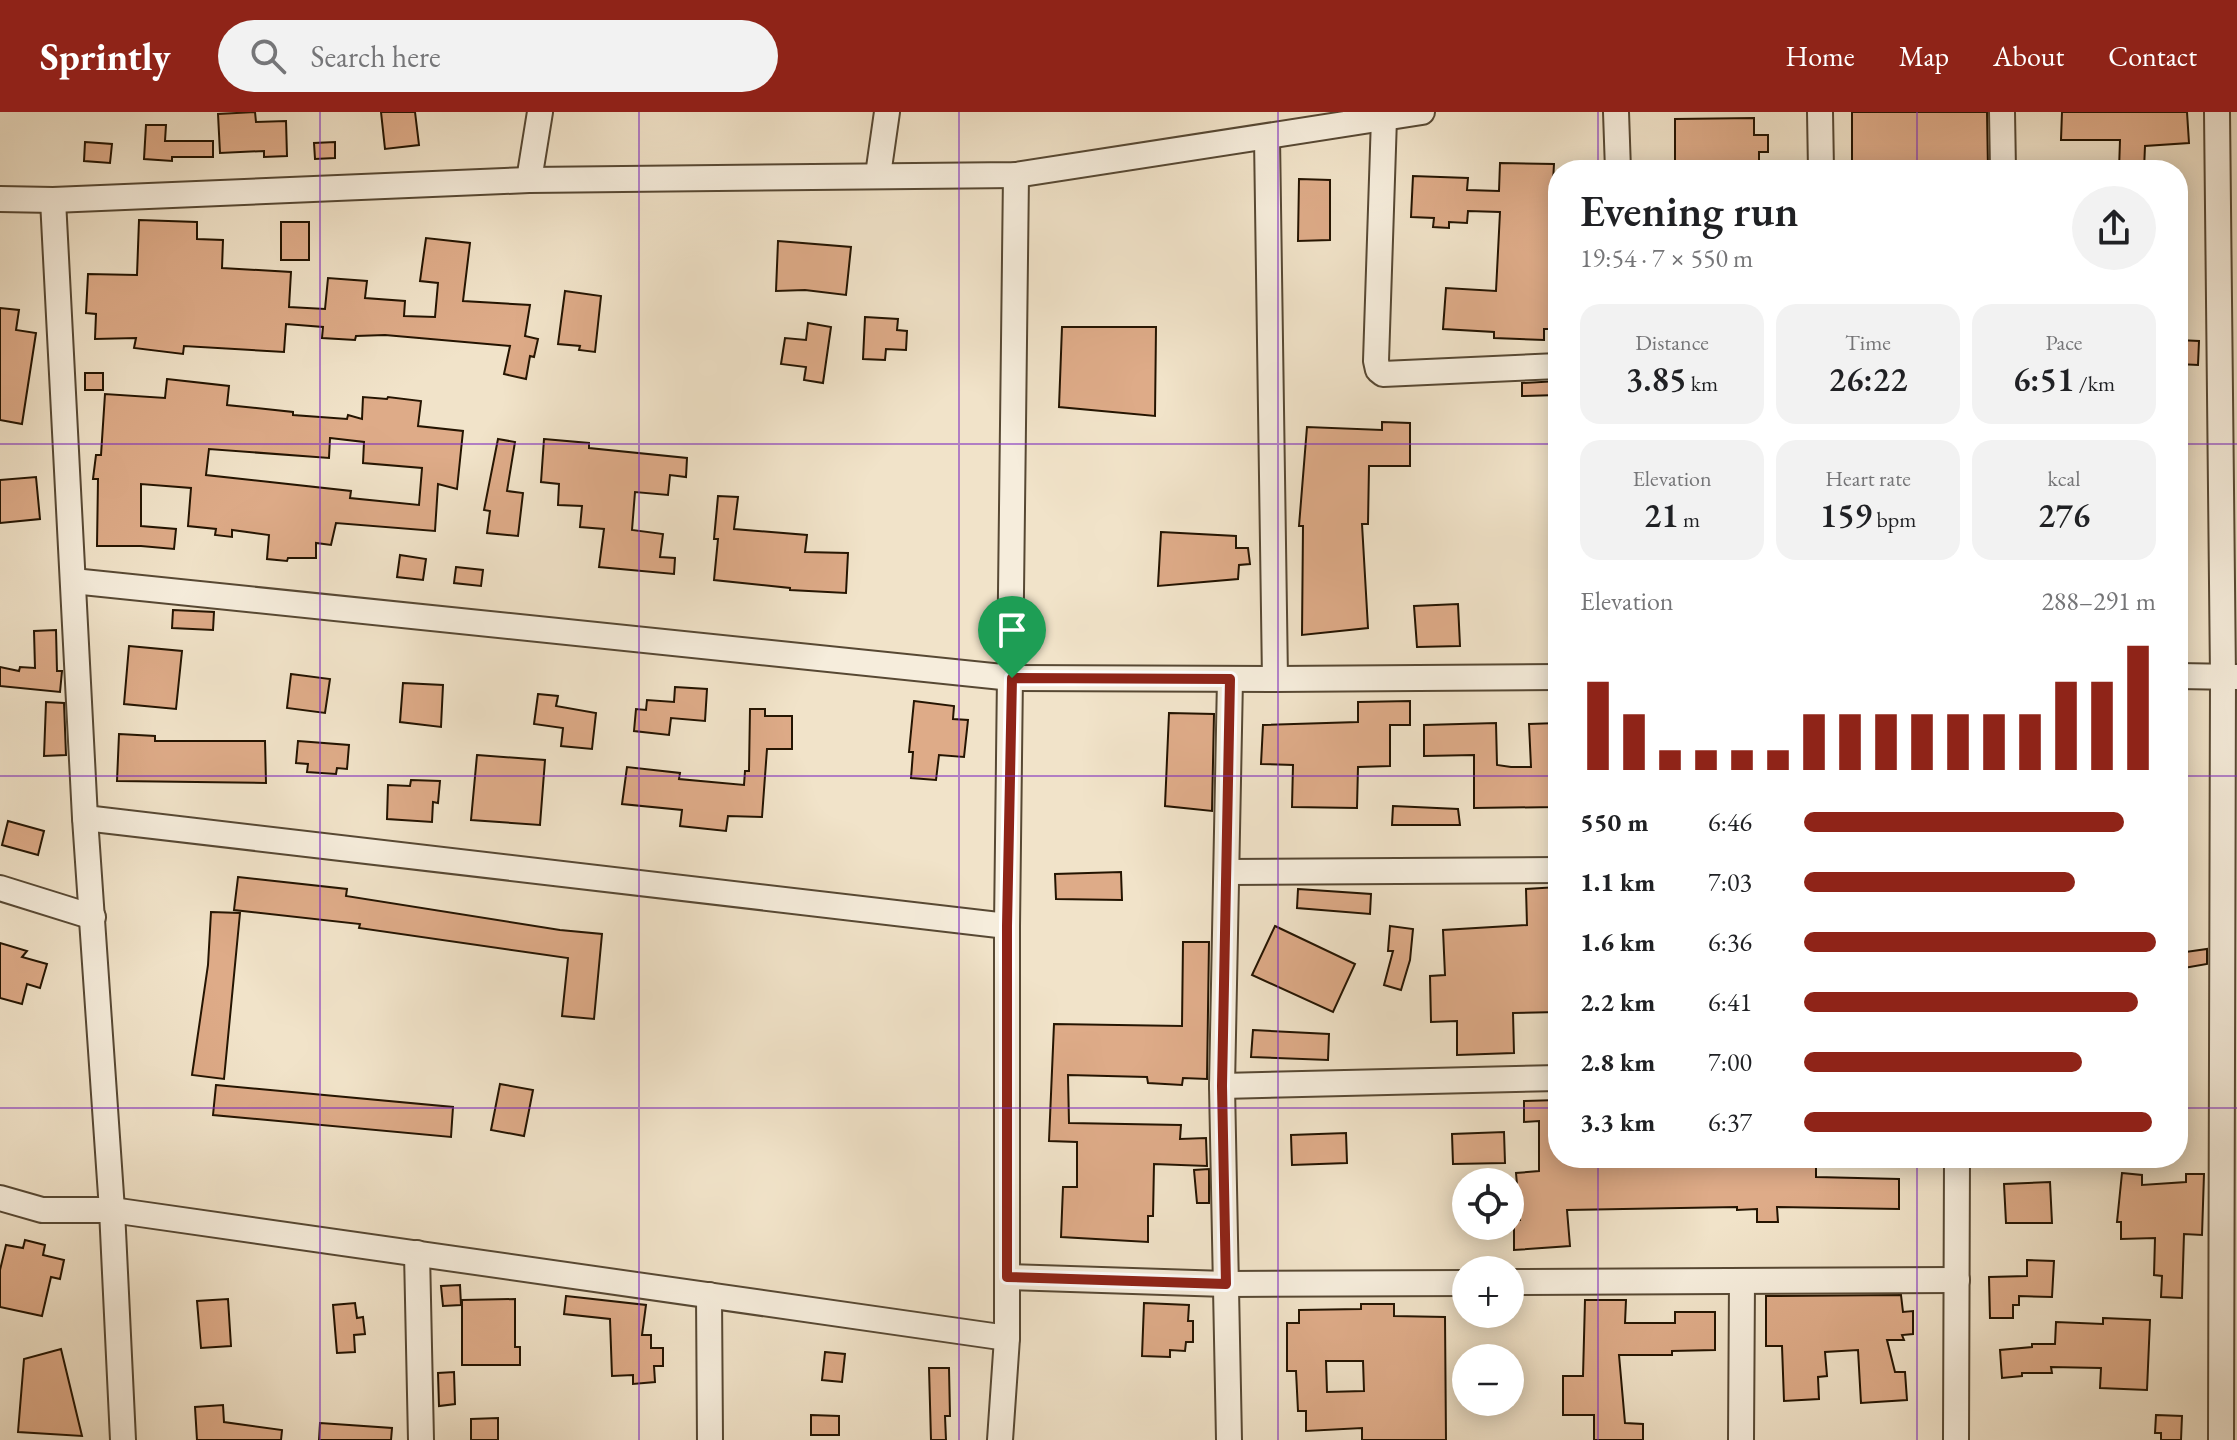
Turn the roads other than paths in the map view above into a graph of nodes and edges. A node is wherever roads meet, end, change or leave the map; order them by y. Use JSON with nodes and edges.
{"nodes":[{"id":1,"x":540,"y":112,"type":"edge"},
{"id":2,"x":887,"y":112,"type":"edge"},
{"id":3,"x":1616,"y":112,"type":"edge"},
{"id":4,"x":1820,"y":112,"type":"edge"},
{"id":5,"x":2002,"y":112,"type":"edge"},
{"id":6,"x":2217,"y":112,"type":"edge"},
{"id":7,"x":1403,"y":114,"type":"edge"},
{"id":8,"x":1267,"y":138,"type":"junction"},
{"id":9,"x":1618,"y":160,"type":"edge"},
{"id":10,"x":1821,"y":160,"type":"edge"},
{"id":11,"x":2003,"y":160,"type":"edge"},
{"id":12,"x":878,"y":175,"type":"junction"},
{"id":13,"x":1016,"y":175,"type":"junction"},
{"id":14,"x":529,"y":180,"type":"junction"},
{"id":15,"x":0,"y":199,"type":"edge"},
{"id":16,"x":53,"y":200,"type":"junction"},
{"id":17,"x":1548,"y":366,"type":"edge"},
{"id":18,"x":73,"y":581,"type":"junction"},
{"id":19,"x":2188,"y":676,"type":"edge"},
{"id":20,"x":1548,"y":677,"type":"edge"},
{"id":21,"x":2230,"y":677,"type":"edge"},
{"id":22,"x":1012,"y":678,"type":"junction"},
{"id":23,"x":1230,"y":679,"type":"junction"},
{"id":24,"x":1275,"y":679,"type":"junction"},
{"id":25,"x":85,"y":818,"type":"junction"},
{"id":26,"x":1548,"y":870,"type":"edge"},
{"id":27,"x":1227,"y":872,"type":"junction"},
{"id":28,"x":0,"y":888,"type":"edge"},
{"id":29,"x":93,"y":917,"type":"junction"},
{"id":30,"x":1007,"y":926,"type":"junction"},
{"id":31,"x":1548,"y":1078,"type":"edge"},
{"id":32,"x":1222,"y":1086,"type":"junction"},
{"id":33,"x":1957,"y":1168,"type":"edge"},
{"id":34,"x":0,"y":1198,"type":"edge"},
{"id":35,"x":112,"y":1210,"type":"junction"},
{"id":36,"x":417,"y":1253,"type":"junction"},
{"id":37,"x":1007,"y":1277,"type":"junction"},
{"id":38,"x":1957,"y":1280,"type":"junction"},
{"id":39,"x":1742,"y":1281,"type":"junction"},
{"id":40,"x":1524,"y":1282,"type":"edge"},
{"id":41,"x":1452,"y":1283,"type":"edge"},
{"id":42,"x":1226,"y":1284,"type":"junction"},
{"id":43,"x":709,"y":1295,"type":"junction"},
{"id":44,"x":1007,"y":1338,"type":"junction"},
{"id":45,"x":123,"y":1440,"type":"edge"},
{"id":46,"x":421,"y":1440,"type":"edge"},
{"id":47,"x":710,"y":1440,"type":"edge"},
{"id":48,"x":1000,"y":1440,"type":"edge"},
{"id":49,"x":1229,"y":1440,"type":"edge"},
{"id":50,"x":1741,"y":1440,"type":"edge"},
{"id":51,"x":1956,"y":1440,"type":"edge"},
{"id":52,"x":2221,"y":1440,"type":"edge"}],
"edges":[{"from":1,"to":14,"type":"street"},
{"from":2,"to":12,"type":"street"},
{"from":3,"to":9,"type":"street"},
{"from":4,"to":10,"type":"street"},
{"from":5,"to":11,"type":"street"},
{"from":6,"to":21,"type":"street"},
{"from":7,"to":8,"type":"street"},
{"from":7,"to":17,"type":"street"},
{"from":8,"to":13,"type":"street"},
{"from":8,"to":24,"type":"street"},
{"from":12,"to":13,"type":"street"},
{"from":12,"to":14,"type":"street"},
{"from":13,"to":22,"type":"street"},
{"from":14,"to":16,"type":"street"},
{"from":15,"to":16,"type":"street"},
{"from":16,"to":18,"type":"street"},
{"from":18,"to":22,"type":"street"},
{"from":18,"to":25,"type":"street"},
{"from":19,"to":21,"type":"street"},
{"from":20,"to":24,"type":"street"},
{"from":21,"to":52,"type":"street"},
{"from":22,"to":23,"type":"street"},
{"from":22,"to":30,"type":"street"},
{"from":23,"to":24,"type":"street"},
{"from":23,"to":27,"type":"street"},
{"from":25,"to":29,"type":"street"},
{"from":25,"to":30,"type":"street"},
{"from":26,"to":27,"type":"street"},
{"from":27,"to":32,"type":"street"},
{"from":28,"to":29,"type":"street"},
{"from":29,"to":35,"type":"street"},
{"from":30,"to":37,"type":"street"},
{"from":31,"to":32,"type":"street"},
{"from":32,"to":42,"type":"street"},
{"from":33,"to":38,"type":"street"},
{"from":34,"to":35,"type":"street"},
{"from":35,"to":36,"type":"street"},
{"from":35,"to":45,"type":"street"},
{"from":36,"to":43,"type":"street"},
{"from":36,"to":46,"type":"street"},
{"from":37,"to":42,"type":"street"},
{"from":37,"to":44,"type":"street"},
{"from":38,"to":39,"type":"street"},
{"from":38,"to":51,"type":"street"},
{"from":39,"to":40,"type":"street"},
{"from":39,"to":50,"type":"street"},
{"from":41,"to":42,"type":"street"},
{"from":42,"to":49,"type":"street"},
{"from":43,"to":44,"type":"street"},
{"from":43,"to":47,"type":"street"},
{"from":44,"to":48,"type":"street"}]}
